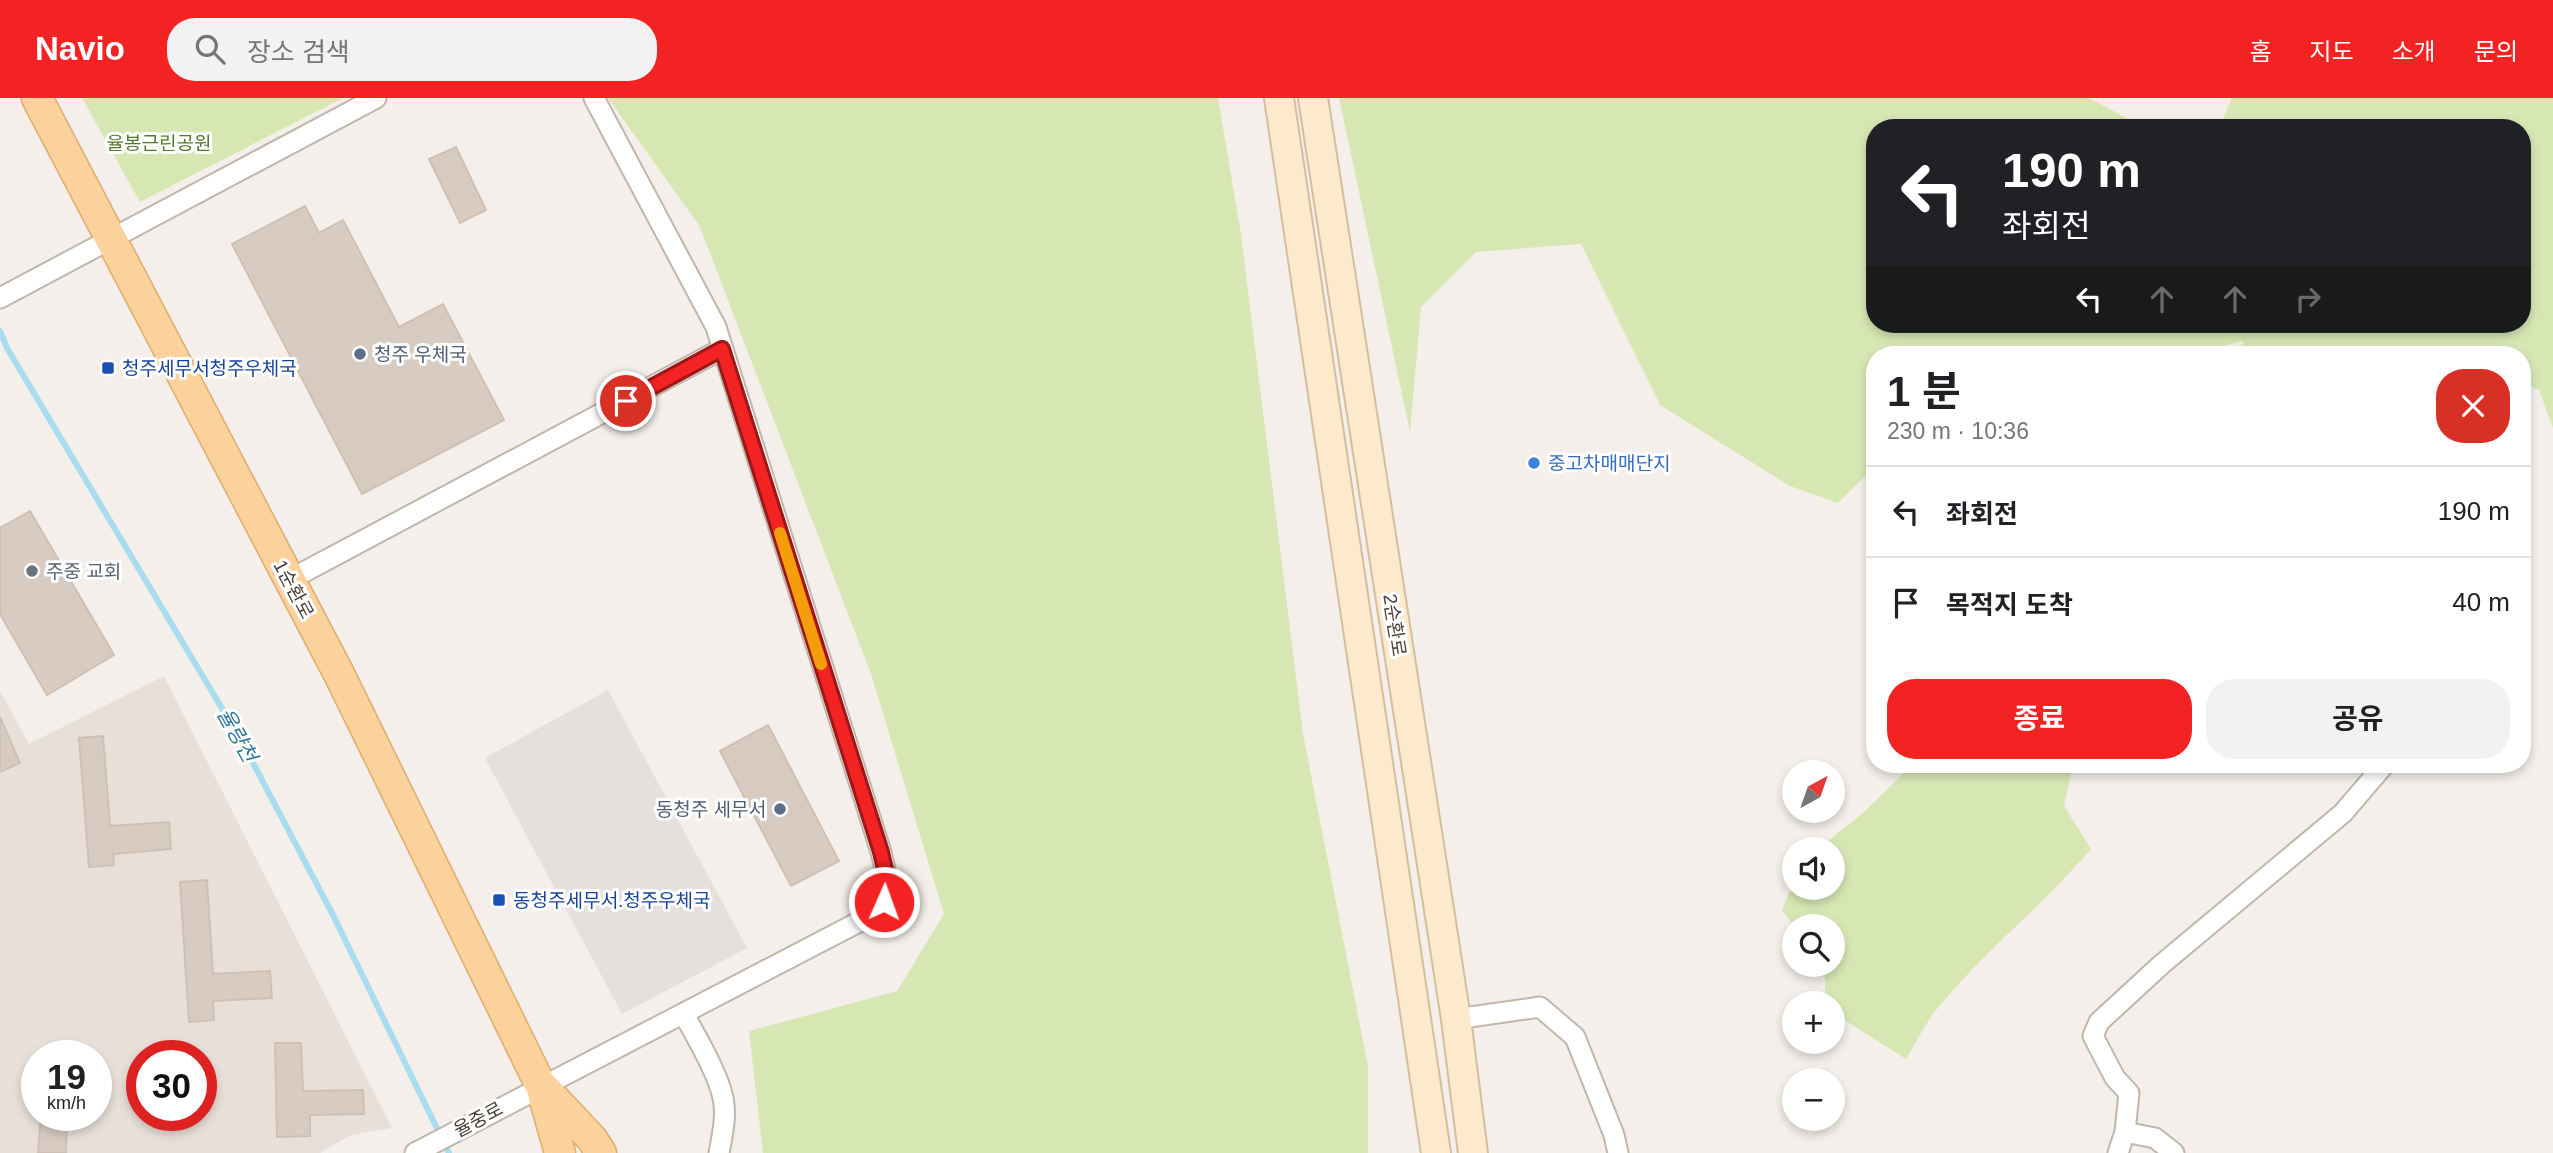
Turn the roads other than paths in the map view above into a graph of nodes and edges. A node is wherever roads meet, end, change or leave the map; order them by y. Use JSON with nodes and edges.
{"nodes":[{"id":1,"x":37,"y":98,"type":"edge"},
{"id":2,"x":376,"y":98,"type":"edge"},
{"id":3,"x":594,"y":98,"type":"edge"},
{"id":4,"x":1279,"y":98,"type":"edge"},
{"id":5,"x":1313,"y":98,"type":"edge"},
{"id":6,"x":110,"y":238,"type":"junction"},
{"id":7,"x":0,"y":298,"type":"edge"},
{"id":8,"x":722,"y":349,"type":"junction"},
{"id":9,"x":289,"y":580,"type":"junction"},
{"id":10,"x":2377,"y":773,"type":"edge"},
{"id":11,"x":684,"y":1014,"type":"junction"},
{"id":12,"x":1456,"y":1019,"type":"junction"},
{"id":13,"x":541,"y":1086,"type":"junction"},
{"id":14,"x":2126,"y":1132,"type":"junction"},
{"id":15,"x":415,"y":1153,"type":"edge"},
{"id":16,"x":560,"y":1153,"type":"edge"},
{"id":17,"x":601,"y":1153,"type":"edge"},
{"id":18,"x":719,"y":1153,"type":"edge"},
{"id":19,"x":1437,"y":1153,"type":"edge"},
{"id":20,"x":1473,"y":1153,"type":"edge"},
{"id":21,"x":1618,"y":1153,"type":"edge"},
{"id":22,"x":2118,"y":1153,"type":"edge"},
{"id":23,"x":2174,"y":1153,"type":"edge"}],
"edges":[{"from":1,"to":6,"type":"main road","name":"1순환로"},
{"from":2,"to":6,"type":"street"},
{"from":3,"to":8,"type":"street","name":"율중로"},
{"from":4,"to":19,"type":"street","name":"2순환로"},
{"from":5,"to":12,"type":"street","name":"2순환로"},
{"from":6,"to":7,"type":"street"},
{"from":6,"to":9,"type":"main road","name":"1순환로"},
{"from":8,"to":9,"type":"street"},
{"from":8,"to":11,"type":"street","name":"율중로"},
{"from":9,"to":13,"type":"main road","name":"1순환로"},
{"from":10,"to":14,"type":"street"},
{"from":11,"to":13,"type":"street","name":"율중로"},
{"from":11,"to":18,"type":"street"},
{"from":12,"to":20,"type":"street","name":"2순환로"},
{"from":12,"to":21,"type":"street"},
{"from":13,"to":15,"type":"street","name":"율중로"},
{"from":13,"to":16,"type":"main road","name":"1순환로"},
{"from":13,"to":17,"type":"main road","name":"1순환로"},
{"from":14,"to":22,"type":"street"},
{"from":14,"to":23,"type":"street"}]}
